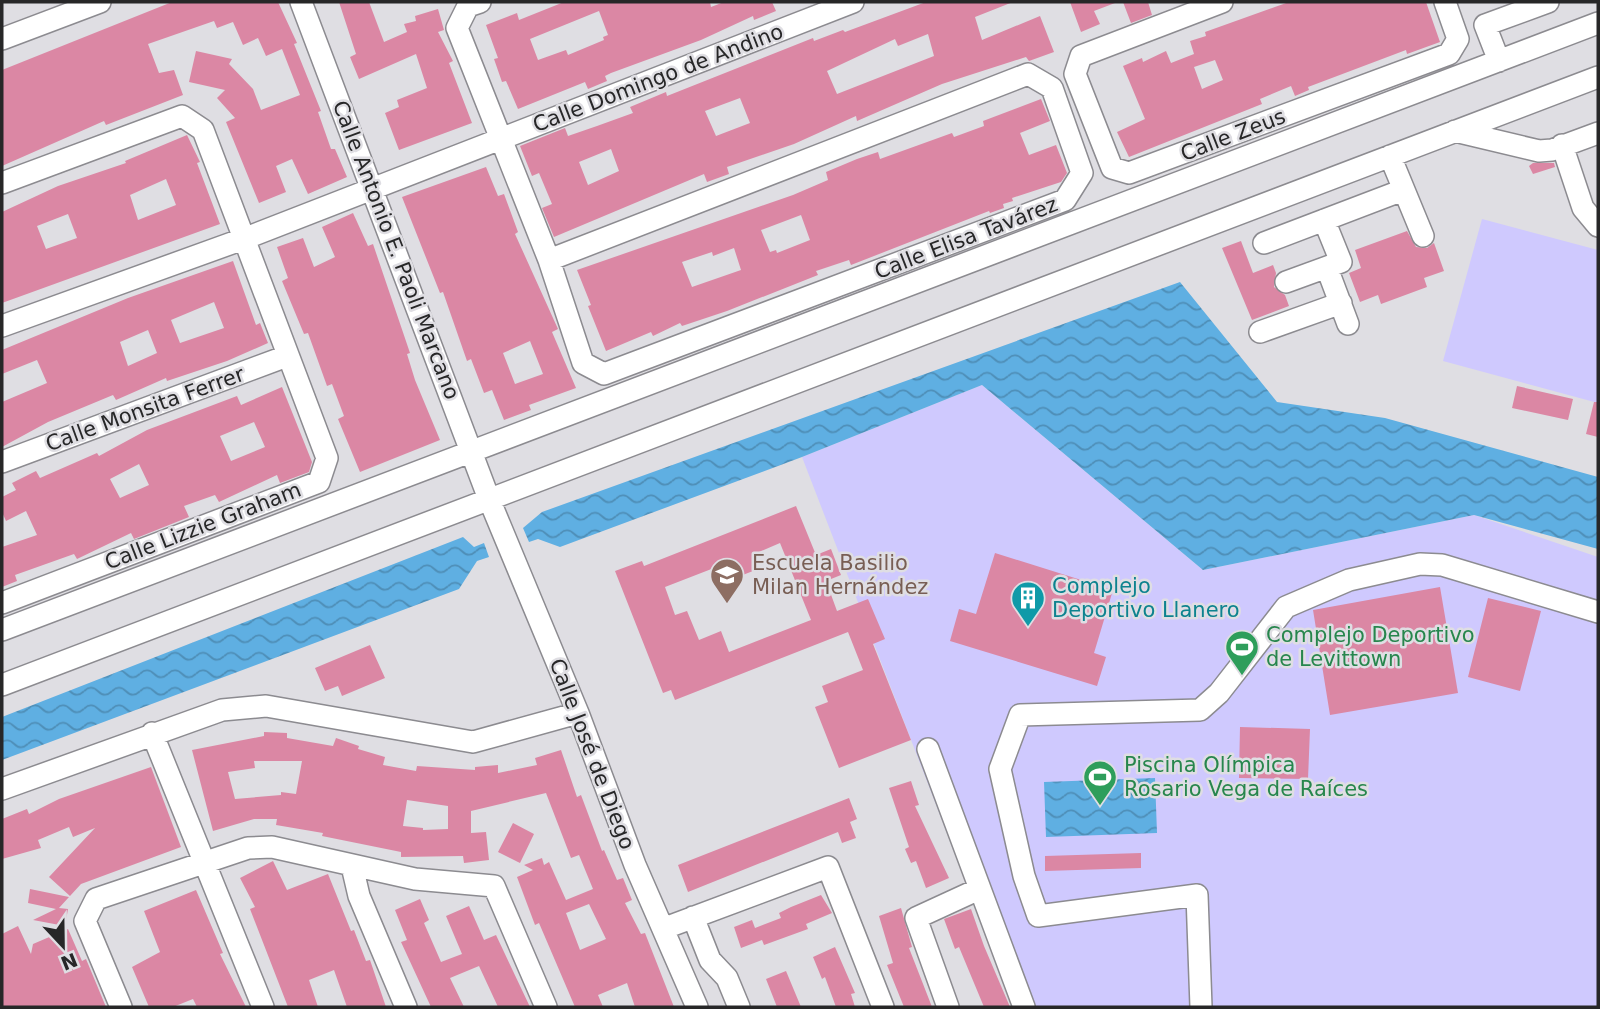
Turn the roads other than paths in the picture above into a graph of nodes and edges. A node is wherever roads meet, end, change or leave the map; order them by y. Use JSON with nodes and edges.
{"nodes":[{"id":1,"x":100,"y":2,"type":"edge"},
{"id":2,"x":301,"y":2,"type":"edge"},
{"id":3,"x":480,"y":2,"type":"edge"},
{"id":4,"x":853,"y":2,"type":"edge"},
{"id":5,"x":1222,"y":2,"type":"edge"},
{"id":6,"x":1445,"y":2,"type":"edge"},
{"id":7,"x":1548,"y":2,"type":"edge"},
{"id":8,"x":1598,"y":23,"type":"edge"},
{"id":9,"x":2,"y":39,"type":"edge"},
{"id":10,"x":1499,"y":61,"type":"junction"},
{"id":11,"x":1598,"y":77,"type":"edge"},
{"id":12,"x":1455,"y":131,"type":"junction"},
{"id":13,"x":1598,"y":133,"type":"edge"},
{"id":14,"x":501,"y":139,"type":"junction"},
{"id":15,"x":1562,"y":145,"type":"junction"},
{"id":16,"x":1390,"y":156,"type":"junction"},
{"id":17,"x":2,"y":183,"type":"edge"},
{"id":18,"x":373,"y":187,"type":"junction"},
{"id":19,"x":1404,"y":190,"type":"junction"},
{"id":20,"x":1324,"y":220,"type":"junction"},
{"id":21,"x":1598,"y":226,"type":"edge"},
{"id":22,"x":1423,"y":236,"type":"dead end"},
{"id":23,"x":246,"y":238,"type":"junction"},
{"id":24,"x":1264,"y":243,"type":"dead end"},
{"id":25,"x":549,"y":260,"type":"junction"},
{"id":26,"x":1327,"y":268,"type":"junction"},
{"id":27,"x":1286,"y":282,"type":"dead end"},
{"id":28,"x":1340,"y":303,"type":"junction"},
{"id":29,"x":1348,"y":324,"type":"dead end"},
{"id":30,"x":2,"y":326,"type":"edge"},
{"id":31,"x":1261,"y":332,"type":"dead end"},
{"id":32,"x":288,"y":356,"type":"junction"},
{"id":33,"x":472,"y":452,"type":"junction"},
{"id":34,"x":2,"y":462,"type":"edge"},
{"id":35,"x":489,"y":499,"type":"junction"},
{"id":36,"x":2,"y":603,"type":"edge"},
{"id":37,"x":1598,"y":612,"type":"edge"},
{"id":38,"x":2,"y":631,"type":"edge"},
{"id":39,"x":2,"y":685,"type":"edge"},
{"id":40,"x":578,"y":713,"type":"junction"},
{"id":41,"x":152,"y":733,"type":"junction"},
{"id":42,"x":928,"y":749,"type":"dead end"},
{"id":43,"x":2,"y":789,"type":"edge"},
{"id":44,"x":202,"y":862,"type":"junction"},
{"id":45,"x":352,"y":866,"type":"junction"},
{"id":46,"x":979,"y":889,"type":"junction"},
{"id":47,"x":693,"y":917,"type":"junction"},
{"id":48,"x":665,"y":928,"type":"junction"},
{"id":49,"x":121,"y":1007,"type":"edge"},
{"id":50,"x":263,"y":1007,"type":"edge"},
{"id":51,"x":406,"y":1007,"type":"edge"},
{"id":52,"x":546,"y":1007,"type":"edge"},
{"id":53,"x":697,"y":1007,"type":"edge"},
{"id":54,"x":739,"y":1007,"type":"edge"},
{"id":55,"x":883,"y":1007,"type":"edge"},
{"id":56,"x":948,"y":1007,"type":"edge"},
{"id":57,"x":1024,"y":1007,"type":"edge"},
{"id":58,"x":1201,"y":1007,"type":"edge"}],
"edges":[{"from":1,"to":9,"type":"street"},
{"from":2,"to":18,"type":"street","name":"Calle Antonio E. Paoli Marcano"},
{"from":3,"to":14,"type":"street"},
{"from":4,"to":14,"type":"street","name":"Calle Domingo de Andino"},
{"from":5,"to":6,"type":"street","name":"Calle Zeus"},
{"from":7,"to":10,"type":"street"},
{"from":8,"to":10,"type":"street"},
{"from":10,"to":33,"type":"street"},
{"from":11,"to":12,"type":"street"},
{"from":12,"to":15,"type":"street"},
{"from":12,"to":16,"type":"street"},
{"from":13,"to":15,"type":"street"},
{"from":14,"to":18,"type":"street","name":"Calle Domingo de Andino"},
{"from":14,"to":25,"type":"street","name":"Calle Elisa Tavárez"},
{"from":15,"to":21,"type":"street"},
{"from":16,"to":19,"type":"street"},
{"from":16,"to":35,"type":"street"},
{"from":17,"to":23,"type":"street"},
{"from":18,"to":23,"type":"street","name":"Calle Domingo de Andino"},
{"from":18,"to":33,"type":"street","name":"Calle Antonio E. Paoli Marcano"},
{"from":19,"to":20,"type":"street"},
{"from":19,"to":22,"type":"street"},
{"from":20,"to":24,"type":"street"},
{"from":20,"to":26,"type":"street"},
{"from":23,"to":30,"type":"street","name":"Calle Domingo de Andino"},
{"from":23,"to":32,"type":"street","name":"Calle Lizzie Graham"},
{"from":25,"to":25,"type":"street","name":"Calle Elisa Tavárez"},
{"from":26,"to":27,"type":"street"},
{"from":26,"to":28,"type":"street"},
{"from":28,"to":29,"type":"street"},
{"from":28,"to":31,"type":"street"},
{"from":32,"to":34,"type":"street","name":"Calle Monsita Ferrer"},
{"from":32,"to":36,"type":"street","name":"Calle Lizzie Graham"},
{"from":33,"to":35,"type":"street","name":"Calle Antonio E. Paoli Marcano"},
{"from":33,"to":38,"type":"street"},
{"from":35,"to":39,"type":"street"},
{"from":35,"to":40,"type":"street","name":"Calle José de Diego"},
{"from":37,"to":58,"type":"street"},
{"from":40,"to":41,"type":"street"},
{"from":40,"to":48,"type":"street","name":"Calle José de Diego"},
{"from":41,"to":43,"type":"street"},
{"from":41,"to":44,"type":"street"},
{"from":42,"to":46,"type":"street"},
{"from":44,"to":45,"type":"street"},
{"from":44,"to":49,"type":"street"},
{"from":44,"to":50,"type":"street"},
{"from":45,"to":51,"type":"street"},
{"from":45,"to":52,"type":"street"},
{"from":46,"to":56,"type":"street"},
{"from":46,"to":57,"type":"street"},
{"from":47,"to":48,"type":"street"},
{"from":47,"to":54,"type":"street"},
{"from":47,"to":55,"type":"street"},
{"from":48,"to":53,"type":"street","name":"Calle José de Diego"}]}
